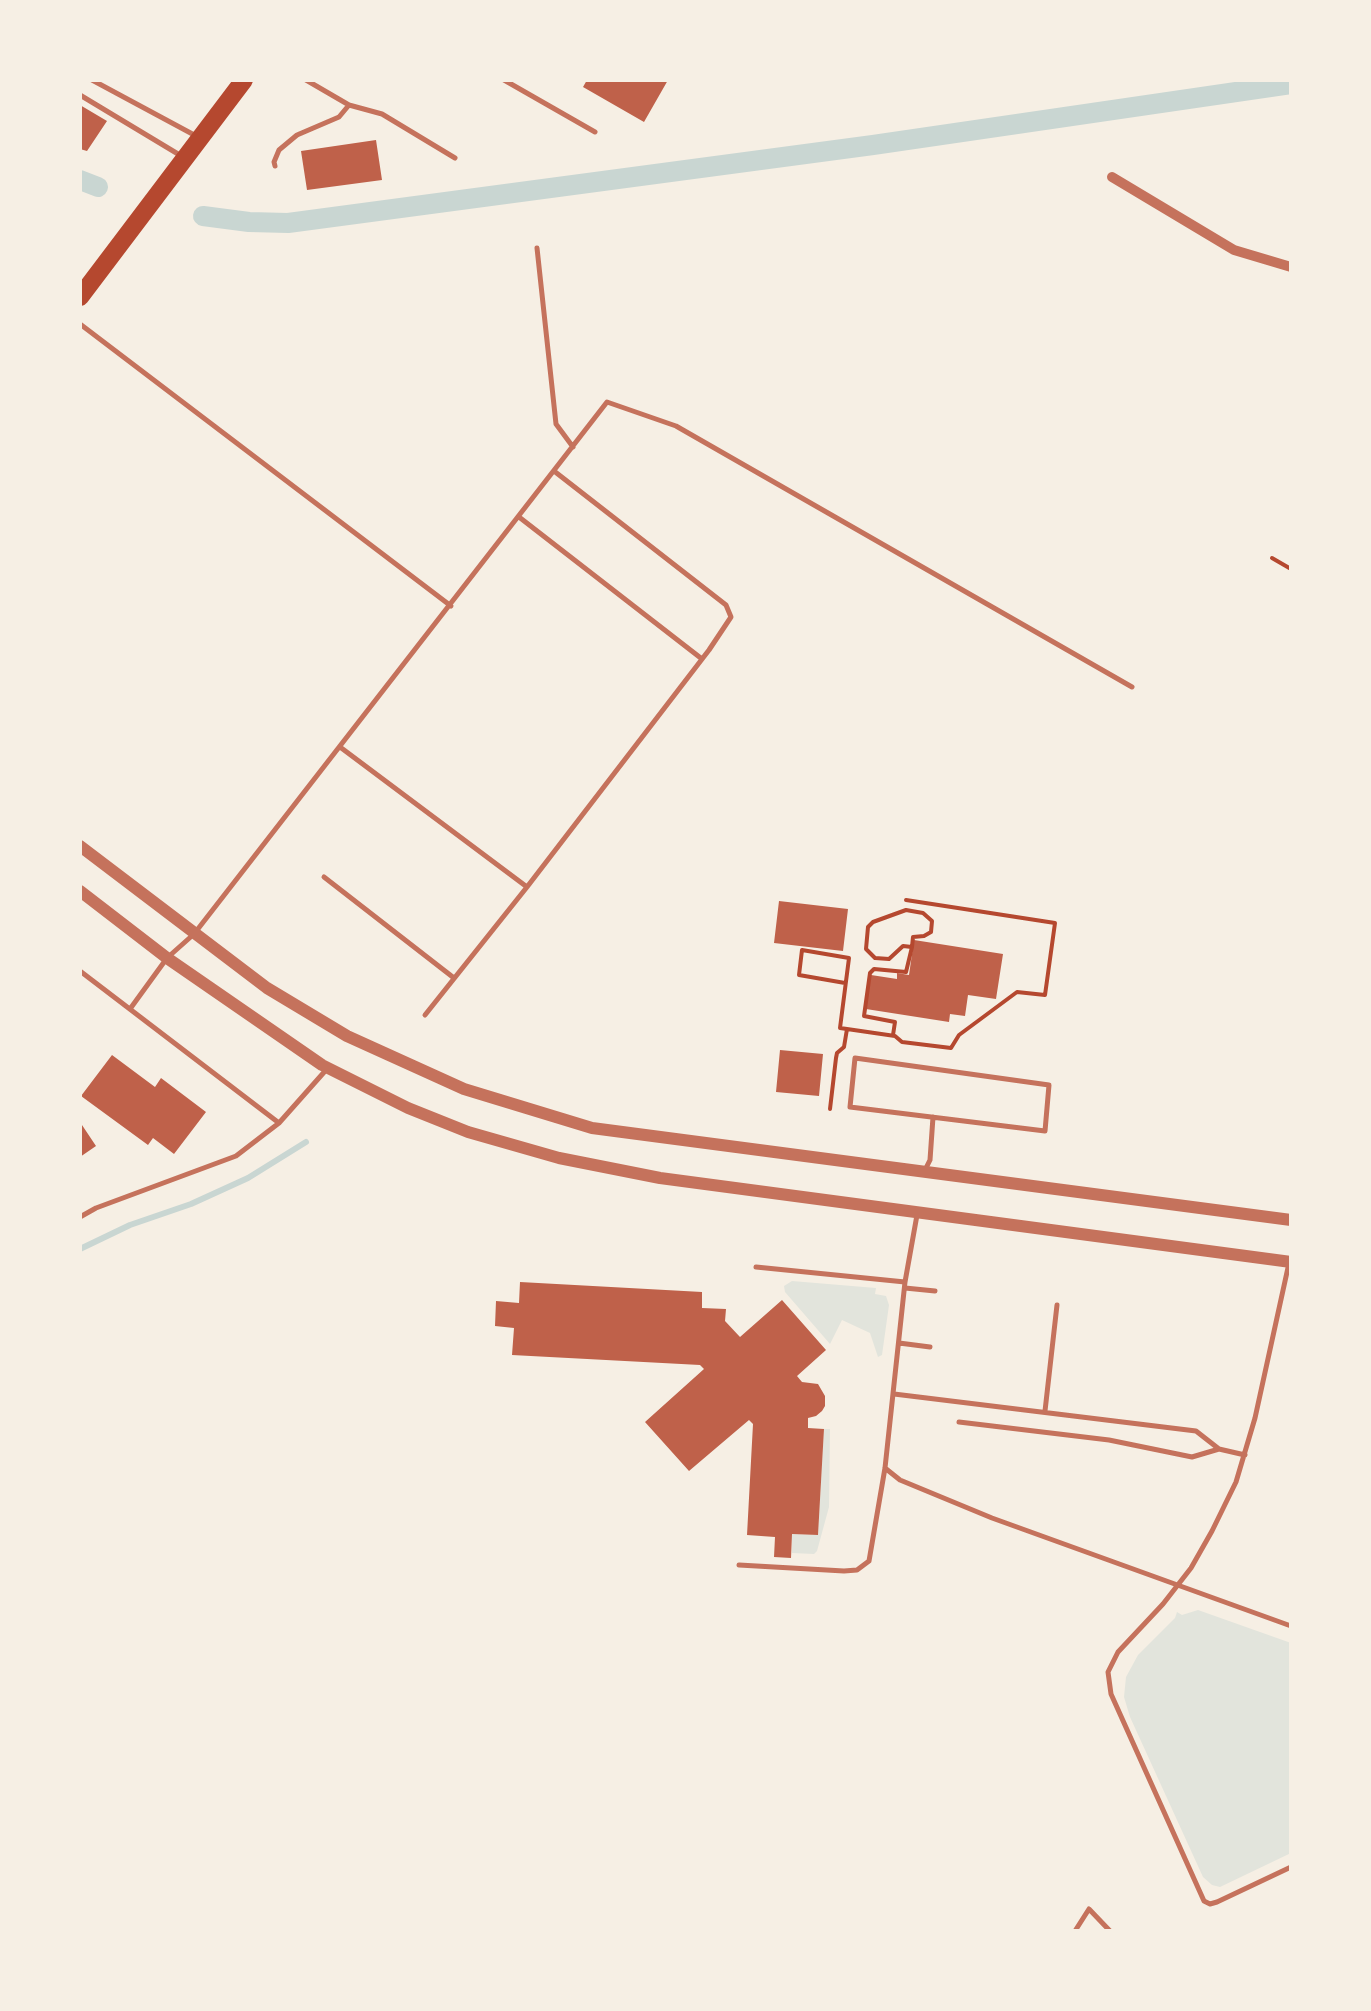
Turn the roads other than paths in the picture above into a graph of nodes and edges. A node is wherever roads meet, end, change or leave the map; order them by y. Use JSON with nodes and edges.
{"nodes":[{"id":1,"x":92,"y":80,"type":"edge"},
{"id":2,"x":244,"y":80,"type":"edge"},
{"id":3,"x":306,"y":80,"type":"edge"},
{"id":4,"x":504,"y":80,"type":"edge"},
{"id":5,"x":80,"y":95,"type":"edge"},
{"id":6,"x":350,"y":105,"type":"junction"},
{"id":7,"x":595,"y":132,"type":"dead end"},
{"id":8,"x":200,"y":139,"type":"junction"},
{"id":9,"x":455,"y":158,"type":"dead end"},
{"id":10,"x":186,"y":159,"type":"junction"},
{"id":11,"x":276,"y":166,"type":"dead end"},
{"id":12,"x":1112,"y":177,"type":"dead end"},
{"id":13,"x":537,"y":248,"type":"dead end"},
{"id":14,"x":1291,"y":267,"type":"edge"},
{"id":15,"x":80,"y":297,"type":"edge"},
{"id":16,"x":80,"y":324,"type":"edge"},
{"id":17,"x":573,"y":446,"type":"junction"},
{"id":18,"x":554,"y":471,"type":"junction"},
{"id":19,"x":520,"y":516,"type":"junction"},
{"id":20,"x":451,"y":606,"type":"junction"},
{"id":21,"x":702,"y":659,"type":"junction"},
{"id":22,"x":1132,"y":687,"type":"dead end"},
{"id":23,"x":340,"y":747,"type":"junction"},
{"id":24,"x":80,"y":846,"type":"edge"},
{"id":25,"x":324,"y":876,"type":"dead end"},
{"id":26,"x":527,"y":887,"type":"junction"},
{"id":27,"x":80,"y":891,"type":"edge"},
{"id":28,"x":194,"y":934,"type":"junction"},
{"id":29,"x":167,"y":958,"type":"junction"},
{"id":30,"x":80,"y":971,"type":"edge"},
{"id":31,"x":454,"y":978,"type":"junction"},
{"id":32,"x":130,"y":1009,"type":"junction"},
{"id":33,"x":425,"y":1016,"type":"dead end"},
{"id":34,"x":328,"y":1068,"type":"junction"},
{"id":35,"x":933,"y":1117,"type":"junction"},
{"id":36,"x":279,"y":1123,"type":"junction"},
{"id":37,"x":924,"y":1173,"type":"junction"},
{"id":38,"x":917,"y":1212,"type":"junction"},
{"id":39,"x":80,"y":1217,"type":"edge"},
{"id":40,"x":1291,"y":1220,"type":"edge"},
{"id":41,"x":1290,"y":1259,"type":"edge"},
{"id":42,"x":756,"y":1267,"type":"dead end"},
{"id":43,"x":905,"y":1285,"type":"junction"},
{"id":44,"x":935,"y":1292,"type":"dead end"},
{"id":45,"x":1057,"y":1305,"type":"dead end"},
{"id":46,"x":899,"y":1344,"type":"junction"},
{"id":47,"x":930,"y":1347,"type":"dead end"},
{"id":48,"x":894,"y":1394,"type":"junction"},
{"id":49,"x":1044,"y":1411,"type":"junction"},
{"id":50,"x":958,"y":1422,"type":"dead end"},
{"id":51,"x":1219,"y":1449,"type":"junction"},
{"id":52,"x":1246,"y":1454,"type":"junction"},
{"id":53,"x":885,"y":1468,"type":"junction"},
{"id":54,"x":739,"y":1565,"type":"dead end"},
{"id":55,"x":1178,"y":1585,"type":"junction"},
{"id":56,"x":1291,"y":1626,"type":"edge"},
{"id":57,"x":1291,"y":1867,"type":"edge"},
{"id":58,"x":1075,"y":1931,"type":"edge"},
{"id":59,"x":1110,"y":1931,"type":"edge"}],
"edges":[{"from":1,"to":8,"type":"lane"},
{"from":2,"to":8,"type":"main road"},
{"from":3,"to":6,"type":"lane"},
{"from":4,"to":7,"type":"lane"},
{"from":5,"to":10,"type":"lane"},
{"from":6,"to":9,"type":"lane"},
{"from":6,"to":11,"type":"lane"},
{"from":8,"to":10,"type":"main road"},
{"from":10,"to":15,"type":"main road"},
{"from":12,"to":14,"type":"street"},
{"from":13,"to":17,"type":"lane"},
{"from":16,"to":20,"type":"lane"},
{"from":17,"to":18,"type":"lane"},
{"from":17,"to":22,"type":"lane"},
{"from":18,"to":19,"type":"lane"},
{"from":18,"to":21,"type":"lane"},
{"from":19,"to":20,"type":"lane"},
{"from":19,"to":21,"type":"lane"},
{"from":20,"to":23,"type":"lane"},
{"from":21,"to":26,"type":"lane"},
{"from":23,"to":26,"type":"lane"},
{"from":23,"to":28,"type":"lane"},
{"from":24,"to":28,"type":"street"},
{"from":25,"to":31,"type":"lane"},
{"from":26,"to":31,"type":"lane"},
{"from":27,"to":29,"type":"street"},
{"from":28,"to":29,"type":"lane"},
{"from":28,"to":37,"type":"street"},
{"from":29,"to":32,"type":"lane"},
{"from":29,"to":34,"type":"street"},
{"from":30,"to":32,"type":"lane"},
{"from":31,"to":33,"type":"lane"},
{"from":32,"to":36,"type":"lane"},
{"from":34,"to":36,"type":"lane"},
{"from":34,"to":38,"type":"street"},
{"from":35,"to":35,"type":"lane"},
{"from":35,"to":37,"type":"lane"},
{"from":36,"to":39,"type":"lane"},
{"from":37,"to":40,"type":"street"},
{"from":38,"to":41,"type":"street"},
{"from":38,"to":43,"type":"lane"},
{"from":41,"to":52,"type":"lane"},
{"from":42,"to":43,"type":"lane"},
{"from":43,"to":44,"type":"lane"},
{"from":43,"to":46,"type":"lane"},
{"from":45,"to":49,"type":"lane"},
{"from":46,"to":47,"type":"lane"},
{"from":46,"to":48,"type":"lane"},
{"from":48,"to":49,"type":"lane"},
{"from":48,"to":53,"type":"lane"},
{"from":49,"to":51,"type":"lane"},
{"from":50,"to":51,"type":"lane"},
{"from":51,"to":52,"type":"lane"},
{"from":52,"to":55,"type":"lane"},
{"from":53,"to":54,"type":"lane"},
{"from":53,"to":55,"type":"lane"},
{"from":55,"to":56,"type":"lane"},
{"from":55,"to":57,"type":"lane"},
{"from":58,"to":59,"type":"lane"}]}
